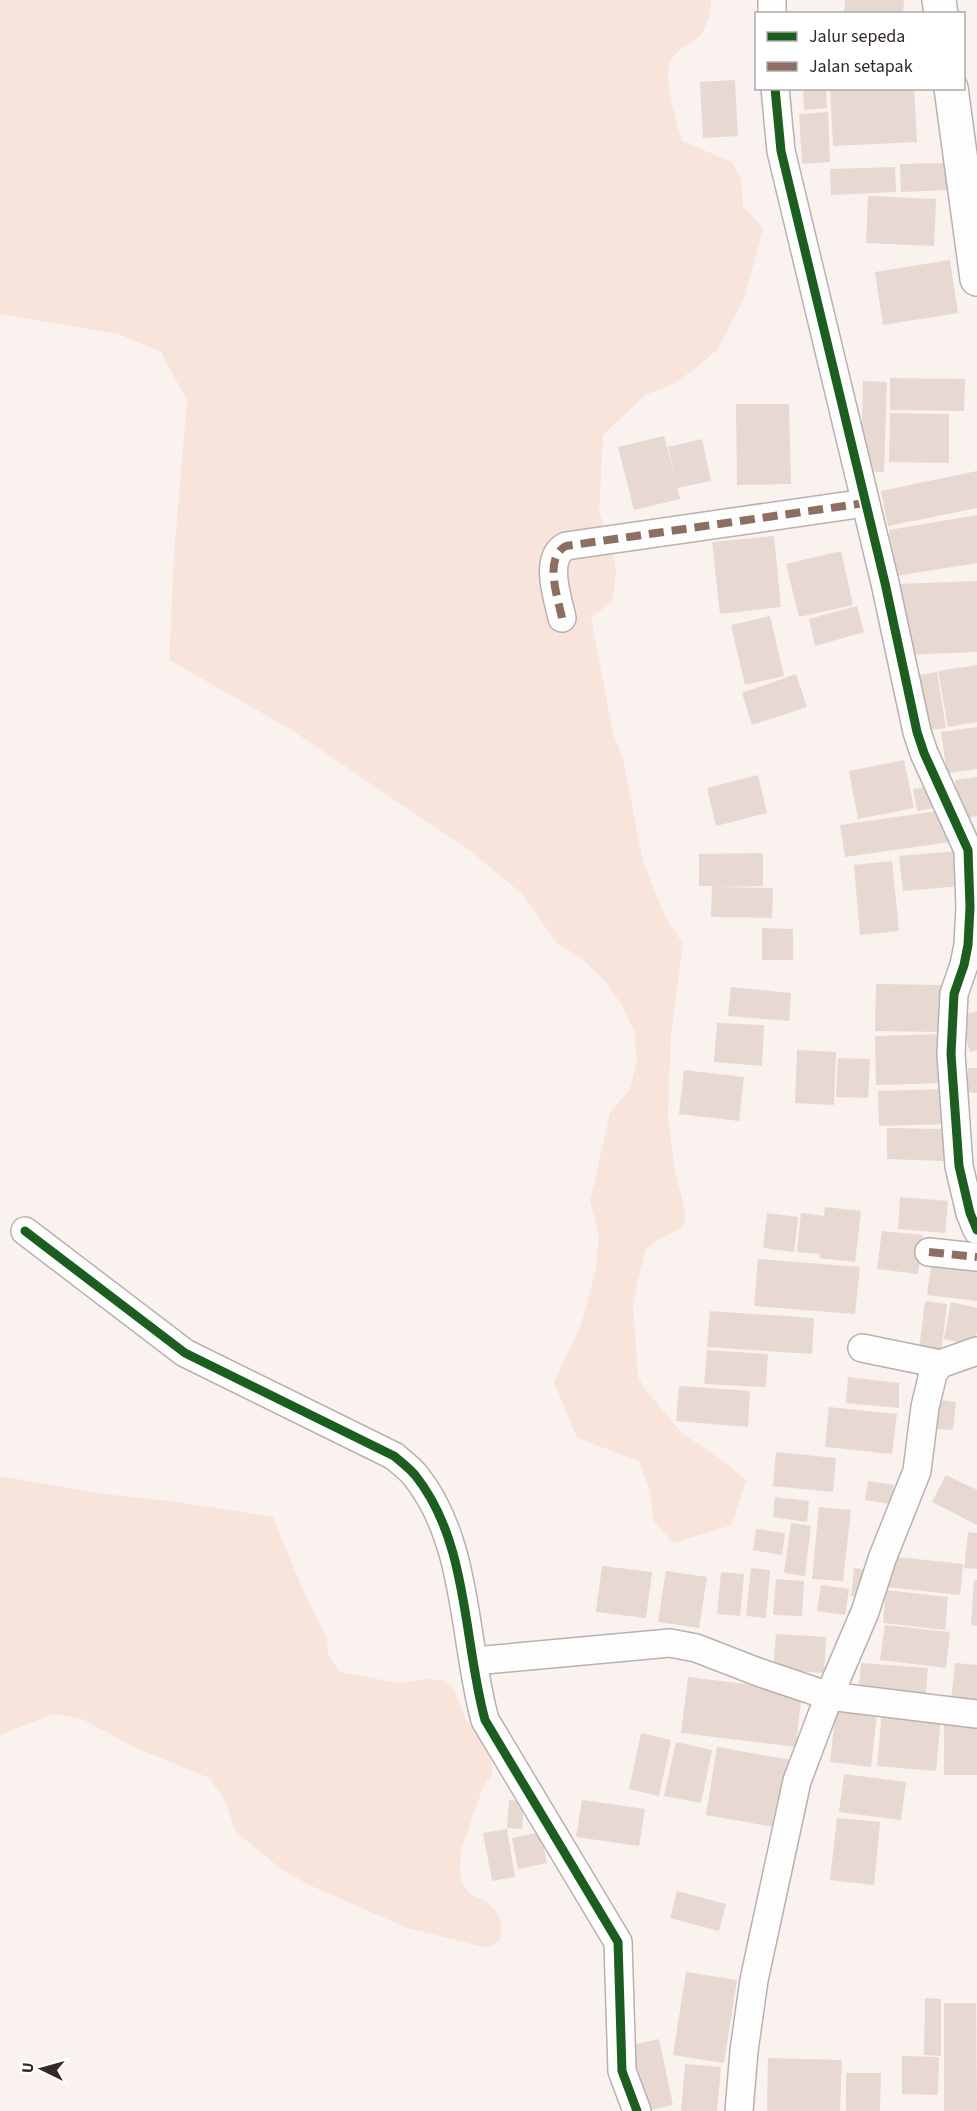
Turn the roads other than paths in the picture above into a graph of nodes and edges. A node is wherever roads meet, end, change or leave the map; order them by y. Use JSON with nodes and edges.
{"nodes":[{"id":1,"x":775,"y":90,"type":"edge"},
{"id":2,"x":951,"y":90,"type":"edge"},
{"id":3,"x":977,"y":279,"type":"edge"},
{"id":4,"x":865,"y":503,"type":"junction"},
{"id":5,"x":562,"y":618,"type":"dead end"},
{"id":6,"x":977,"y":1230,"type":"edge"},
{"id":7,"x":25,"y":1231,"type":"dead end"},
{"id":8,"x":929,"y":1252,"type":"dead end"},
{"id":9,"x":977,"y":1257,"type":"edge"},
{"id":10,"x":862,"y":1348,"type":"dead end"},
{"id":11,"x":977,"y":1351,"type":"edge"},
{"id":12,"x":940,"y":1364,"type":"junction"},
{"id":13,"x":474,"y":1661,"type":"junction"},
{"id":14,"x":829,"y":1696,"type":"junction"},
{"id":15,"x":977,"y":1714,"type":"edge"},
{"id":16,"x":638,"y":2111,"type":"edge"},
{"id":17,"x":739,"y":2111,"type":"edge"}],
"edges":[{"from":1,"to":4,"type":"street"},
{"from":2,"to":3,"type":"street"},
{"from":4,"to":5,"type":"street"},
{"from":4,"to":6,"type":"street"},
{"from":7,"to":13,"type":"street"},
{"from":8,"to":9,"type":"street"},
{"from":10,"to":12,"type":"street"},
{"from":11,"to":12,"type":"street"},
{"from":12,"to":14,"type":"street"},
{"from":13,"to":14,"type":"street"},
{"from":13,"to":16,"type":"street"},
{"from":14,"to":15,"type":"street"},
{"from":14,"to":17,"type":"street"}]}
